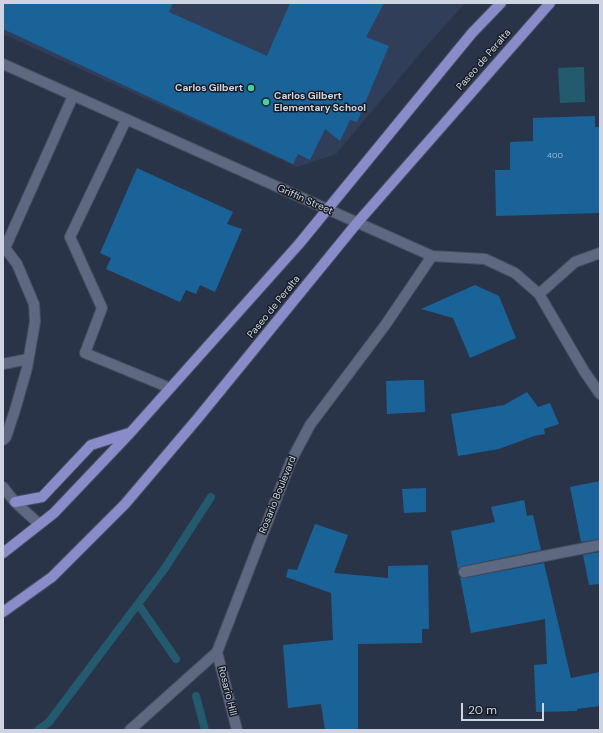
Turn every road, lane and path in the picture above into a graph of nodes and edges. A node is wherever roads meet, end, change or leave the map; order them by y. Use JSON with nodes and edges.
{"nodes":[{"id":1,"x":501,"y":3,"type":"edge"},
{"id":2,"x":550,"y":3,"type":"edge"},
{"id":3,"x":3,"y":64,"type":"edge"},
{"id":4,"x":73,"y":96,"type":"junction"},
{"id":5,"x":126,"y":120,"type":"junction"},
{"id":6,"x":327,"y":210,"type":"junction"},
{"id":7,"x":358,"y":223,"type":"junction"},
{"id":8,"x":600,"y":253,"type":"edge"},
{"id":9,"x":432,"y":256,"type":"junction"},
{"id":10,"x":539,"y":294,"type":"junction"},
{"id":11,"x":28,"y":359,"type":"junction"},
{"id":12,"x":3,"y":364,"type":"edge"},
{"id":13,"x":170,"y":388,"type":"junction"},
{"id":14,"x":600,"y":394,"type":"edge"},
{"id":15,"x":131,"y":432,"type":"junction"},
{"id":16,"x":3,"y":440,"type":"edge"},
{"id":17,"x":3,"y":487,"type":"edge"},
{"id":18,"x":15,"y":502,"type":"junction"},
{"id":19,"x":39,"y":524,"type":"junction"},
{"id":20,"x":600,"y":544,"type":"edge"},
{"id":21,"x":3,"y":553,"type":"edge"},
{"id":22,"x":464,"y":572,"type":"dead end"},
{"id":23,"x":3,"y":612,"type":"edge"},
{"id":24,"x":217,"y":652,"type":"junction"},
{"id":25,"x":130,"y":730,"type":"edge"},
{"id":26,"x":237,"y":730,"type":"edge"}],
"edges":[{"from":1,"to":6,"type":"main road"},
{"from":2,"to":7,"type":"main road","name":"Paseo de Peralta"},
{"from":3,"to":4,"type":"street","name":"Griffin Street"},
{"from":4,"to":5,"type":"street","name":"Griffin Street"},
{"from":4,"to":11,"type":"street"},
{"from":5,"to":6,"type":"street","name":"Griffin Street"},
{"from":5,"to":13,"type":"street"},
{"from":6,"to":7,"type":"street","name":"Griffin Street"},
{"from":6,"to":13,"type":"main road"},
{"from":7,"to":9,"type":"street","name":"Griffin Street"},
{"from":7,"to":23,"type":"main road","name":"Paseo de Peralta"},
{"from":8,"to":10,"type":"street"},
{"from":9,"to":10,"type":"street","name":"Griffin Street"},
{"from":9,"to":24,"type":"street","name":"Rosario Boulevard"},
{"from":10,"to":14,"type":"street","name":"Griffin Street"},
{"from":11,"to":12,"type":"street"},
{"from":11,"to":16,"type":"street"},
{"from":13,"to":15,"type":"main road"},
{"from":15,"to":18,"type":"main road"},
{"from":15,"to":19,"type":"main road"},
{"from":17,"to":18,"type":"street"},
{"from":18,"to":19,"type":"street"},
{"from":19,"to":21,"type":"main road"},
{"from":20,"to":22,"type":"street"},
{"from":24,"to":25,"type":"street","name":"Rosario Boulevard"},
{"from":24,"to":26,"type":"street","name":"Rosario Hill"}]}
